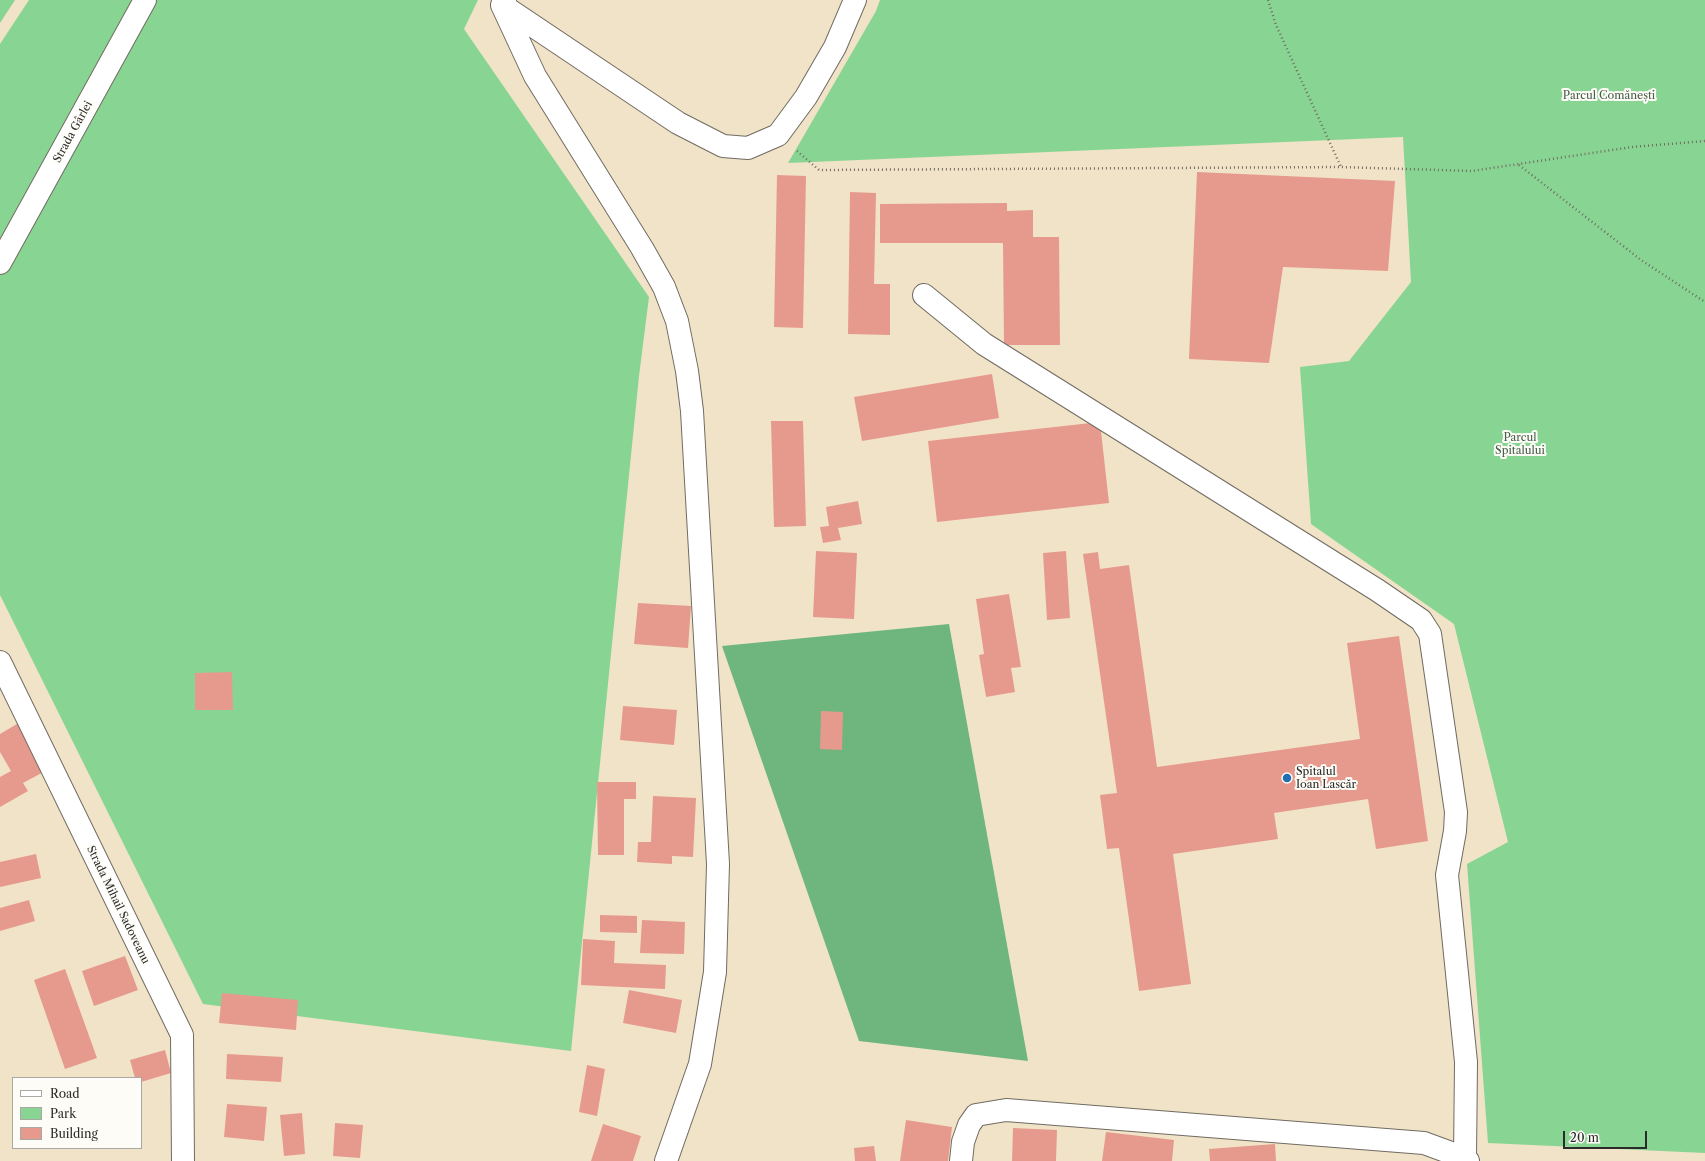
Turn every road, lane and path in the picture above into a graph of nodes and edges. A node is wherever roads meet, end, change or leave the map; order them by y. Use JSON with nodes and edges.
{"nodes":[{"id":1,"x":145,"y":0,"type":"edge"},
{"id":2,"x":855,"y":0,"type":"edge"},
{"id":3,"x":1268,"y":0,"type":"edge"},
{"id":4,"x":501,"y":2,"type":"edge"},
{"id":5,"x":778,"y":135,"type":"junction"},
{"id":6,"x":1705,"y":141,"type":"edge"},
{"id":7,"x":1518,"y":164,"type":"junction"},
{"id":8,"x":1341,"y":167,"type":"junction"},
{"id":9,"x":0,"y":263,"type":"edge"},
{"id":10,"x":924,"y":295,"type":"dead end"},
{"id":11,"x":1705,"y":302,"type":"edge"},
{"id":12,"x":0,"y":662,"type":"edge"},
{"id":13,"x":1466,"y":1160,"type":"edge"},
{"id":14,"x":183,"y":1161,"type":"edge"},
{"id":15,"x":666,"y":1161,"type":"edge"},
{"id":16,"x":961,"y":1161,"type":"edge"}],
"edges":[{"from":1,"to":9,"type":"street","name":"Strada Gârlei"},
{"from":2,"to":5,"type":"street"},
{"from":3,"to":8,"type":"path"},
{"from":4,"to":5,"type":"street"},
{"from":4,"to":15,"type":"street"},
{"from":5,"to":8,"type":"path"},
{"from":6,"to":7,"type":"path"},
{"from":7,"to":8,"type":"path"},
{"from":7,"to":11,"type":"path"},
{"from":10,"to":13,"type":"street"},
{"from":12,"to":14,"type":"street","name":"Strada Mihail Sadoveanu"},
{"from":13,"to":16,"type":"street"}]}
